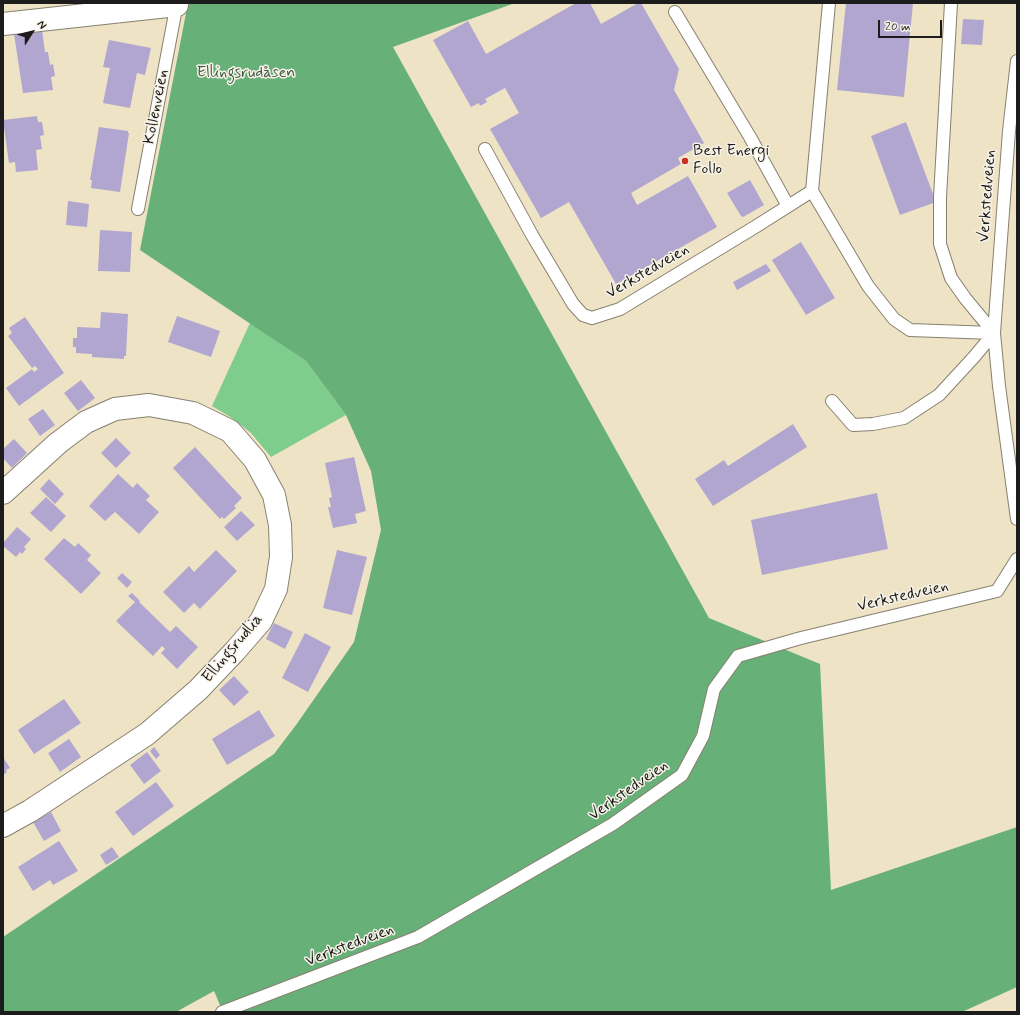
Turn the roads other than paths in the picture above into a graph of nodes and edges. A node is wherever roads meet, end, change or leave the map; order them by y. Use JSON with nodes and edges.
{"nodes":[{"id":1,"x":830,"y":3,"type":"edge"},
{"id":2,"x":951,"y":3,"type":"edge"},
{"id":3,"x":177,"y":4,"type":"edge"},
{"id":4,"x":675,"y":12,"type":"dead end"},
{"id":5,"x":3,"y":24,"type":"edge"},
{"id":6,"x":1017,"y":61,"type":"edge"},
{"id":7,"x":1013,"y":131,"type":"edge"},
{"id":8,"x":485,"y":149,"type":"dead end"},
{"id":9,"x":812,"y":191,"type":"junction"},
{"id":10,"x":788,"y":206,"type":"junction"},
{"id":11,"x":138,"y":209,"type":"dead end"},
{"id":12,"x":994,"y":333,"type":"junction"},
{"id":13,"x":832,"y":401,"type":"dead end"},
{"id":14,"x":3,"y":493,"type":"edge"},
{"id":15,"x":1017,"y":519,"type":"edge"},
{"id":16,"x":1017,"y":559,"type":"edge"},
{"id":17,"x":3,"y":826,"type":"edge"},
{"id":18,"x":222,"y":1012,"type":"edge"}],
"edges":[{"from":1,"to":9,"type":"lane"},
{"from":2,"to":12,"type":"lane"},
{"from":3,"to":5,"type":"street","name":"Kollenveien"},
{"from":3,"to":11,"type":"lane","name":"Kollenveien"},
{"from":4,"to":10,"type":"lane"},
{"from":6,"to":7,"type":"lane","name":"Verkstedveien"},
{"from":7,"to":12,"type":"lane","name":"Verkstedveien"},
{"from":8,"to":10,"type":"lane","name":"Verkstedveien"},
{"from":9,"to":10,"type":"lane","name":"Verkstedveien"},
{"from":9,"to":12,"type":"lane"},
{"from":12,"to":13,"type":"lane"},
{"from":12,"to":15,"type":"lane","name":"Verkstedveien"},
{"from":14,"to":17,"type":"street","name":"Ellingsrudlia"},
{"from":16,"to":18,"type":"lane","name":"Verkstedveien"}]}
